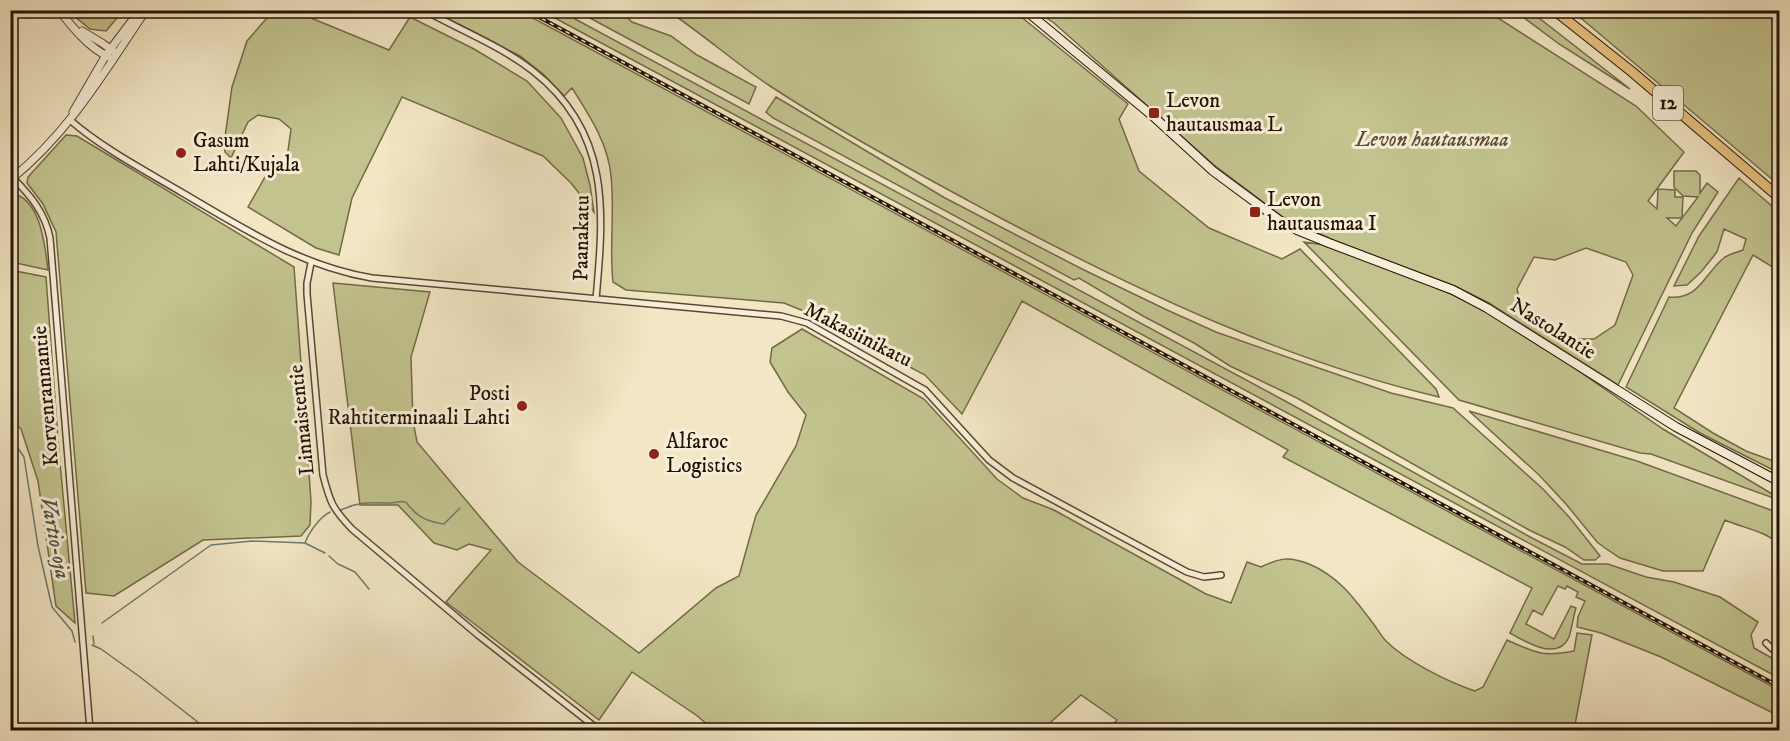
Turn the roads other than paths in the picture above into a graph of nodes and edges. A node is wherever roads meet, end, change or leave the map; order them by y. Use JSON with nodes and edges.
{"nodes":[{"id":1,"x":140,"y":10,"type":"edge"},
{"id":2,"x":146,"y":10,"type":"edge"},
{"id":3,"x":424,"y":10,"type":"edge"},
{"id":4,"x":1025,"y":10,"type":"edge"},
{"id":5,"x":1554,"y":10,"type":"edge"},
{"id":6,"x":62,"y":14,"type":"edge"},
{"id":7,"x":108,"y":52,"type":"junction"},
{"id":8,"x":114,"y":57,"type":"junction"},
{"id":9,"x":70,"y":120,"type":"junction"},
{"id":10,"x":12,"y":179,"type":"edge"},
{"id":11,"x":1779,"y":198,"type":"edge"},
{"id":12,"x":311,"y":263,"type":"junction"},
{"id":13,"x":596,"y":299,"type":"junction"},
{"id":14,"x":1776,"y":362,"type":"dead end"},
{"id":15,"x":1779,"y":372,"type":"edge"},
{"id":16,"x":1779,"y":482,"type":"edge"},
{"id":17,"x":1221,"y":575,"type":"dead end"},
{"id":18,"x":1766,"y":644,"type":"dead end"},
{"id":19,"x":1779,"y":656,"type":"edge"},
{"id":20,"x":90,"y":730,"type":"edge"},
{"id":21,"x":599,"y":730,"type":"edge"}],
"edges":[{"from":1,"to":7,"type":"street"},
{"from":2,"to":8,"type":"street"},
{"from":3,"to":13,"type":"street","name":"Paanakatu"},
{"from":4,"to":16,"type":"main road","name":"Nastolantie"},
{"from":5,"to":11,"type":"highway","number":"12"},
{"from":6,"to":7,"type":"street"},
{"from":7,"to":8,"type":"street"},
{"from":7,"to":9,"type":"street"},
{"from":8,"to":9,"type":"street"},
{"from":9,"to":10,"type":"street"},
{"from":9,"to":12,"type":"street"},
{"from":10,"to":20,"type":"street","name":"Korvenrannantie"},
{"from":12,"to":13,"type":"street","name":"Makasiinikatu"},
{"from":12,"to":21,"type":"street","name":"Linnaistentie"},
{"from":13,"to":17,"type":"street","name":"Makasiinikatu"},
{"from":14,"to":15,"type":"street"},
{"from":18,"to":19,"type":"street"}]}
